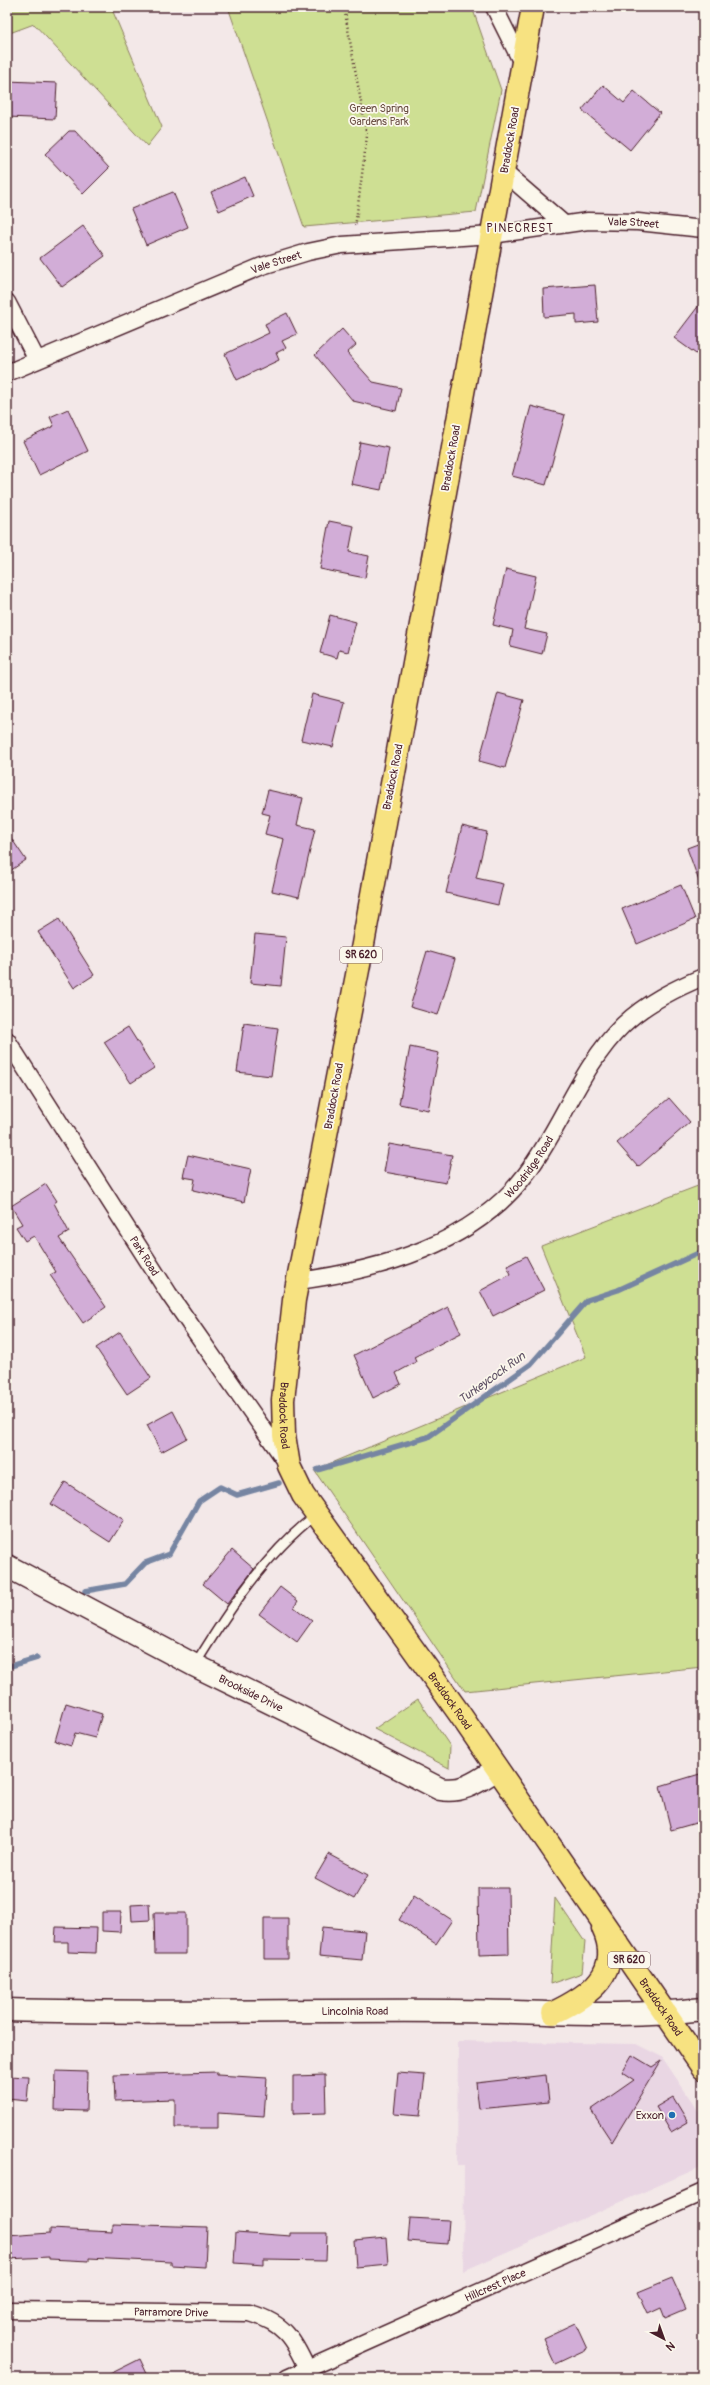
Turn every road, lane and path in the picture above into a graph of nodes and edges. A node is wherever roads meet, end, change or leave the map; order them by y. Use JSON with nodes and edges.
{"nodes":[{"id":1,"x":344,"y":7,"type":"edge"},
{"id":2,"x":494,"y":7,"type":"edge"},
{"id":3,"x":533,"y":7,"type":"edge"},
{"id":4,"x":522,"y":65,"type":"junction"},
{"id":5,"x":504,"y":172,"type":"junction"},
{"id":6,"x":564,"y":224,"type":"junction"},
{"id":7,"x":703,"y":229,"type":"edge"},
{"id":8,"x":492,"y":235,"type":"junction"},
{"id":9,"x":353,"y":244,"type":"junction"},
{"id":10,"x":7,"y":302,"type":"edge"},
{"id":11,"x":37,"y":360,"type":"junction"},
{"id":12,"x":7,"y":373,"type":"edge"},
{"id":13,"x":703,"y":977,"type":"edge"},
{"id":14,"x":7,"y":1040,"type":"edge"},
{"id":15,"x":298,"y":1281,"type":"junction"},
{"id":16,"x":289,"y":1466,"type":"junction"},
{"id":17,"x":317,"y":1514,"type":"junction"},
{"id":18,"x":7,"y":1566,"type":"edge"},
{"id":19,"x":194,"y":1665,"type":"junction"},
{"id":20,"x":497,"y":1769,"type":"junction"},
{"id":21,"x":593,"y":1906,"type":"junction"},
{"id":22,"x":703,"y":2009,"type":"edge"},
{"id":23,"x":7,"y":2010,"type":"edge"},
{"id":24,"x":553,"y":2013,"type":"junction"},
{"id":25,"x":665,"y":2014,"type":"junction"},
{"id":26,"x":703,"y":2068,"type":"edge"},
{"id":27,"x":703,"y":2192,"type":"edge"},
{"id":28,"x":7,"y":2310,"type":"edge"},
{"id":29,"x":307,"y":2369,"type":"junction"},
{"id":30,"x":287,"y":2378,"type":"edge"}],
"edges":[{"from":1,"to":9,"type":"path"},
{"from":2,"to":4,"type":"street"},
{"from":3,"to":4,"type":"main road","name":"Braddock Road","number":"SR 620"},
{"from":4,"to":5,"type":"main road","name":"Braddock Road","number":"SR 620"},
{"from":5,"to":6,"type":"street"},
{"from":5,"to":8,"type":"main road","name":"Braddock Road","number":"SR 620"},
{"from":6,"to":7,"type":"street","name":"Vale Street"},
{"from":6,"to":8,"type":"street","name":"Vale Street"},
{"from":8,"to":9,"type":"street","name":"Vale Street"},
{"from":8,"to":15,"type":"main road","name":"Braddock Road","number":"SR 620"},
{"from":9,"to":11,"type":"street","name":"Vale Street"},
{"from":10,"to":11,"type":"street"},
{"from":11,"to":12,"type":"street","name":"Vale Street"},
{"from":13,"to":15,"type":"street","name":"Woodridge Road"},
{"from":14,"to":16,"type":"street","name":"Park Road"},
{"from":15,"to":16,"type":"main road","name":"Braddock Road","number":"SR 620"},
{"from":16,"to":17,"type":"main road","name":"Braddock Road","number":"SR 620"},
{"from":17,"to":19,"type":"lane"},
{"from":17,"to":20,"type":"main road","name":"Braddock Road","number":"SR 620"},
{"from":18,"to":19,"type":"main road","name":"Brookside Drive"},
{"from":19,"to":20,"type":"main road","name":"Brookside Drive"},
{"from":20,"to":21,"type":"main road","name":"Braddock Road","number":"SR 620"},
{"from":21,"to":24,"type":"main road"},
{"from":21,"to":25,"type":"main road","name":"Braddock Road","number":"SR 620"},
{"from":22,"to":25,"type":"main road","name":"Lincolnia Road"},
{"from":23,"to":24,"type":"main road","name":"Lincolnia Road"},
{"from":24,"to":25,"type":"main road","name":"Lincolnia Road"},
{"from":25,"to":26,"type":"main road","name":"Braddock Road","number":"SR 620"},
{"from":27,"to":29,"type":"street","name":"Hillcrest Place"},
{"from":28,"to":29,"type":"street","name":"Parramore Drive"},
{"from":29,"to":30,"type":"street","name":"Hillcrest Place"}]}
